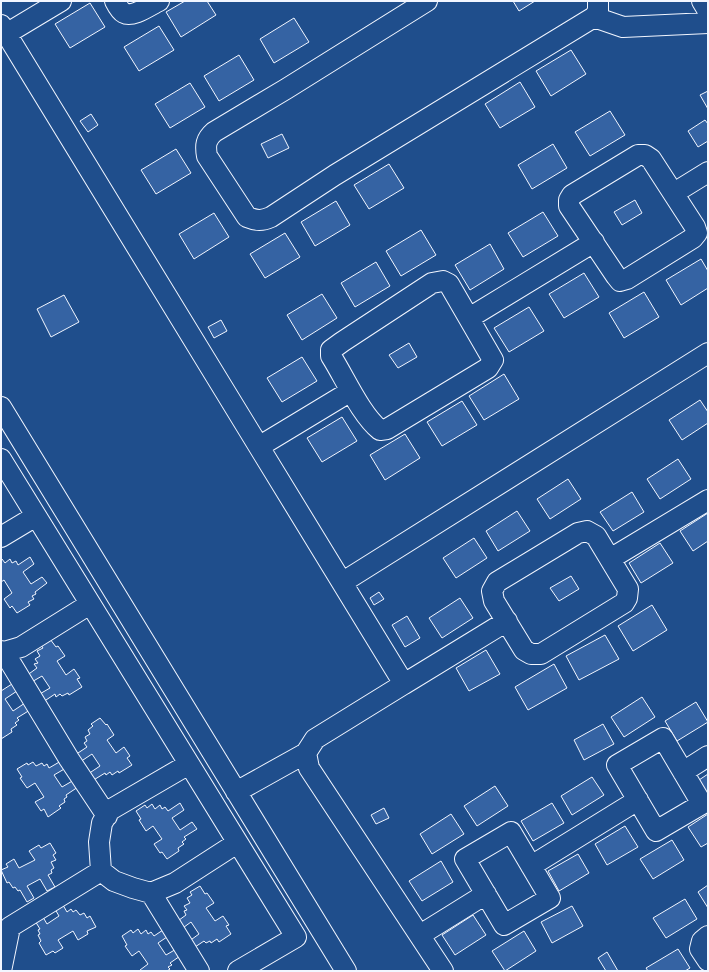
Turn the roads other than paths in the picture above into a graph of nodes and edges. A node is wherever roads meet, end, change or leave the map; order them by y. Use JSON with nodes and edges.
{"nodes":[{"id":1,"x":61,"y":1,"type":"edge"},
{"id":2,"x":115,"y":1,"type":"edge"},
{"id":3,"x":159,"y":1,"type":"edge"},
{"id":4,"x":427,"y":1,"type":"edge"},
{"id":5,"x":702,"y":1,"type":"edge"},
{"id":6,"x":596,"y":9,"type":"edge"},
{"id":7,"x":708,"y":11,"type":"edge"},
{"id":8,"x":708,"y":23,"type":"edge"},
{"id":9,"x":4,"y":30,"type":"edge"},
{"id":10,"x":708,"y":172,"type":"edge"},
{"id":11,"x":674,"y":193,"type":"junction"},
{"id":12,"x":594,"y":242,"type":"junction"},
{"id":13,"x":469,"y":318,"type":"junction"},
{"id":14,"x":708,"y":353,"type":"edge"},
{"id":15,"x":351,"y":392,"type":"junction"},
{"id":16,"x":1,"y":407,"type":"edge"},
{"id":17,"x":260,"y":446,"type":"junction"},
{"id":18,"x":1,"y":459,"type":"edge"},
{"id":19,"x":708,"y":500,"type":"edge"},
{"id":20,"x":36,"y":516,"type":"junction"},
{"id":21,"x":1,"y":537,"type":"edge"},
{"id":22,"x":610,"y":559,"type":"junction"},
{"id":23,"x":343,"y":582,"type":"junction"},
{"id":24,"x":90,"y":604,"type":"junction"},
{"id":25,"x":507,"y":621,"type":"junction"},
{"id":26,"x":3,"y":652,"type":"edge"},
{"id":27,"x":404,"y":684,"type":"junction"},
{"id":28,"x":306,"y":754,"type":"junction"},
{"id":29,"x":708,"y":756,"type":"edge"},
{"id":30,"x":189,"y":764,"type":"junction"},
{"id":31,"x":683,"y":772,"type":"junction"},
{"id":32,"x":236,"y":792,"type":"junction"},
{"id":33,"x":638,"y":800,"type":"junction"},
{"id":34,"x":107,"y":816,"type":"junction"},
{"id":35,"x":238,"y":843,"type":"junction"},
{"id":36,"x":531,"y":866,"type":"junction"},
{"id":37,"x":101,"y":871,"type":"junction"},
{"id":38,"x":151,"y":893,"type":"junction"},
{"id":39,"x":486,"y":894,"type":"junction"},
{"id":40,"x":6,"y":925,"type":"edge"},
{"id":41,"x":420,"y":935,"type":"junction"},
{"id":42,"x":708,"y":936,"type":"edge"},
{"id":43,"x":708,"y":961,"type":"edge"},
{"id":44,"x":1,"y":971,"type":"edge"},
{"id":45,"x":199,"y":971,"type":"edge"},
{"id":46,"x":238,"y":971,"type":"edge"},
{"id":47,"x":346,"y":971,"type":"edge"},
{"id":48,"x":443,"y":971,"type":"edge"}],
"edges":[{"from":1,"to":9,"type":"street"},
{"from":2,"to":3,"type":"street"},
{"from":4,"to":6,"type":"street"},
{"from":5,"to":7,"type":"street"},
{"from":6,"to":8,"type":"street"},
{"from":9,"to":17,"type":"street"},
{"from":10,"to":11,"type":"street"},
{"from":11,"to":12,"type":"street"},
{"from":11,"to":12,"type":"street"},
{"from":12,"to":13,"type":"street"},
{"from":13,"to":15,"type":"street"},
{"from":13,"to":15,"type":"street"},
{"from":14,"to":23,"type":"street"},
{"from":15,"to":17,"type":"street"},
{"from":16,"to":32,"type":"street"},
{"from":17,"to":23,"type":"street"},
{"from":18,"to":20,"type":"street"},
{"from":19,"to":22,"type":"street"},
{"from":20,"to":21,"type":"street"},
{"from":20,"to":24,"type":"street"},
{"from":22,"to":25,"type":"street"},
{"from":22,"to":25,"type":"street"},
{"from":23,"to":27,"type":"street"},
{"from":24,"to":26,"type":"street"},
{"from":24,"to":30,"type":"street"},
{"from":25,"to":27,"type":"street"},
{"from":26,"to":34,"type":"street"},
{"from":27,"to":28,"type":"street"},
{"from":28,"to":32,"type":"street"},
{"from":28,"to":41,"type":"street"},
{"from":29,"to":31,"type":"street"},
{"from":30,"to":34,"type":"street"},
{"from":30,"to":35,"type":"street"},
{"from":31,"to":33,"type":"street"},
{"from":31,"to":33,"type":"street"},
{"from":32,"to":47,"type":"street"},
{"from":33,"to":36,"type":"street"},
{"from":34,"to":37,"type":"street"},
{"from":35,"to":38,"type":"street"},
{"from":35,"to":46,"type":"street"},
{"from":36,"to":39,"type":"street"},
{"from":36,"to":39,"type":"street"},
{"from":37,"to":38,"type":"street"},
{"from":37,"to":40,"type":"street"},
{"from":38,"to":45,"type":"street"},
{"from":39,"to":41,"type":"street"},
{"from":40,"to":44,"type":"street"},
{"from":41,"to":48,"type":"street"},
{"from":42,"to":43,"type":"street"}]}
